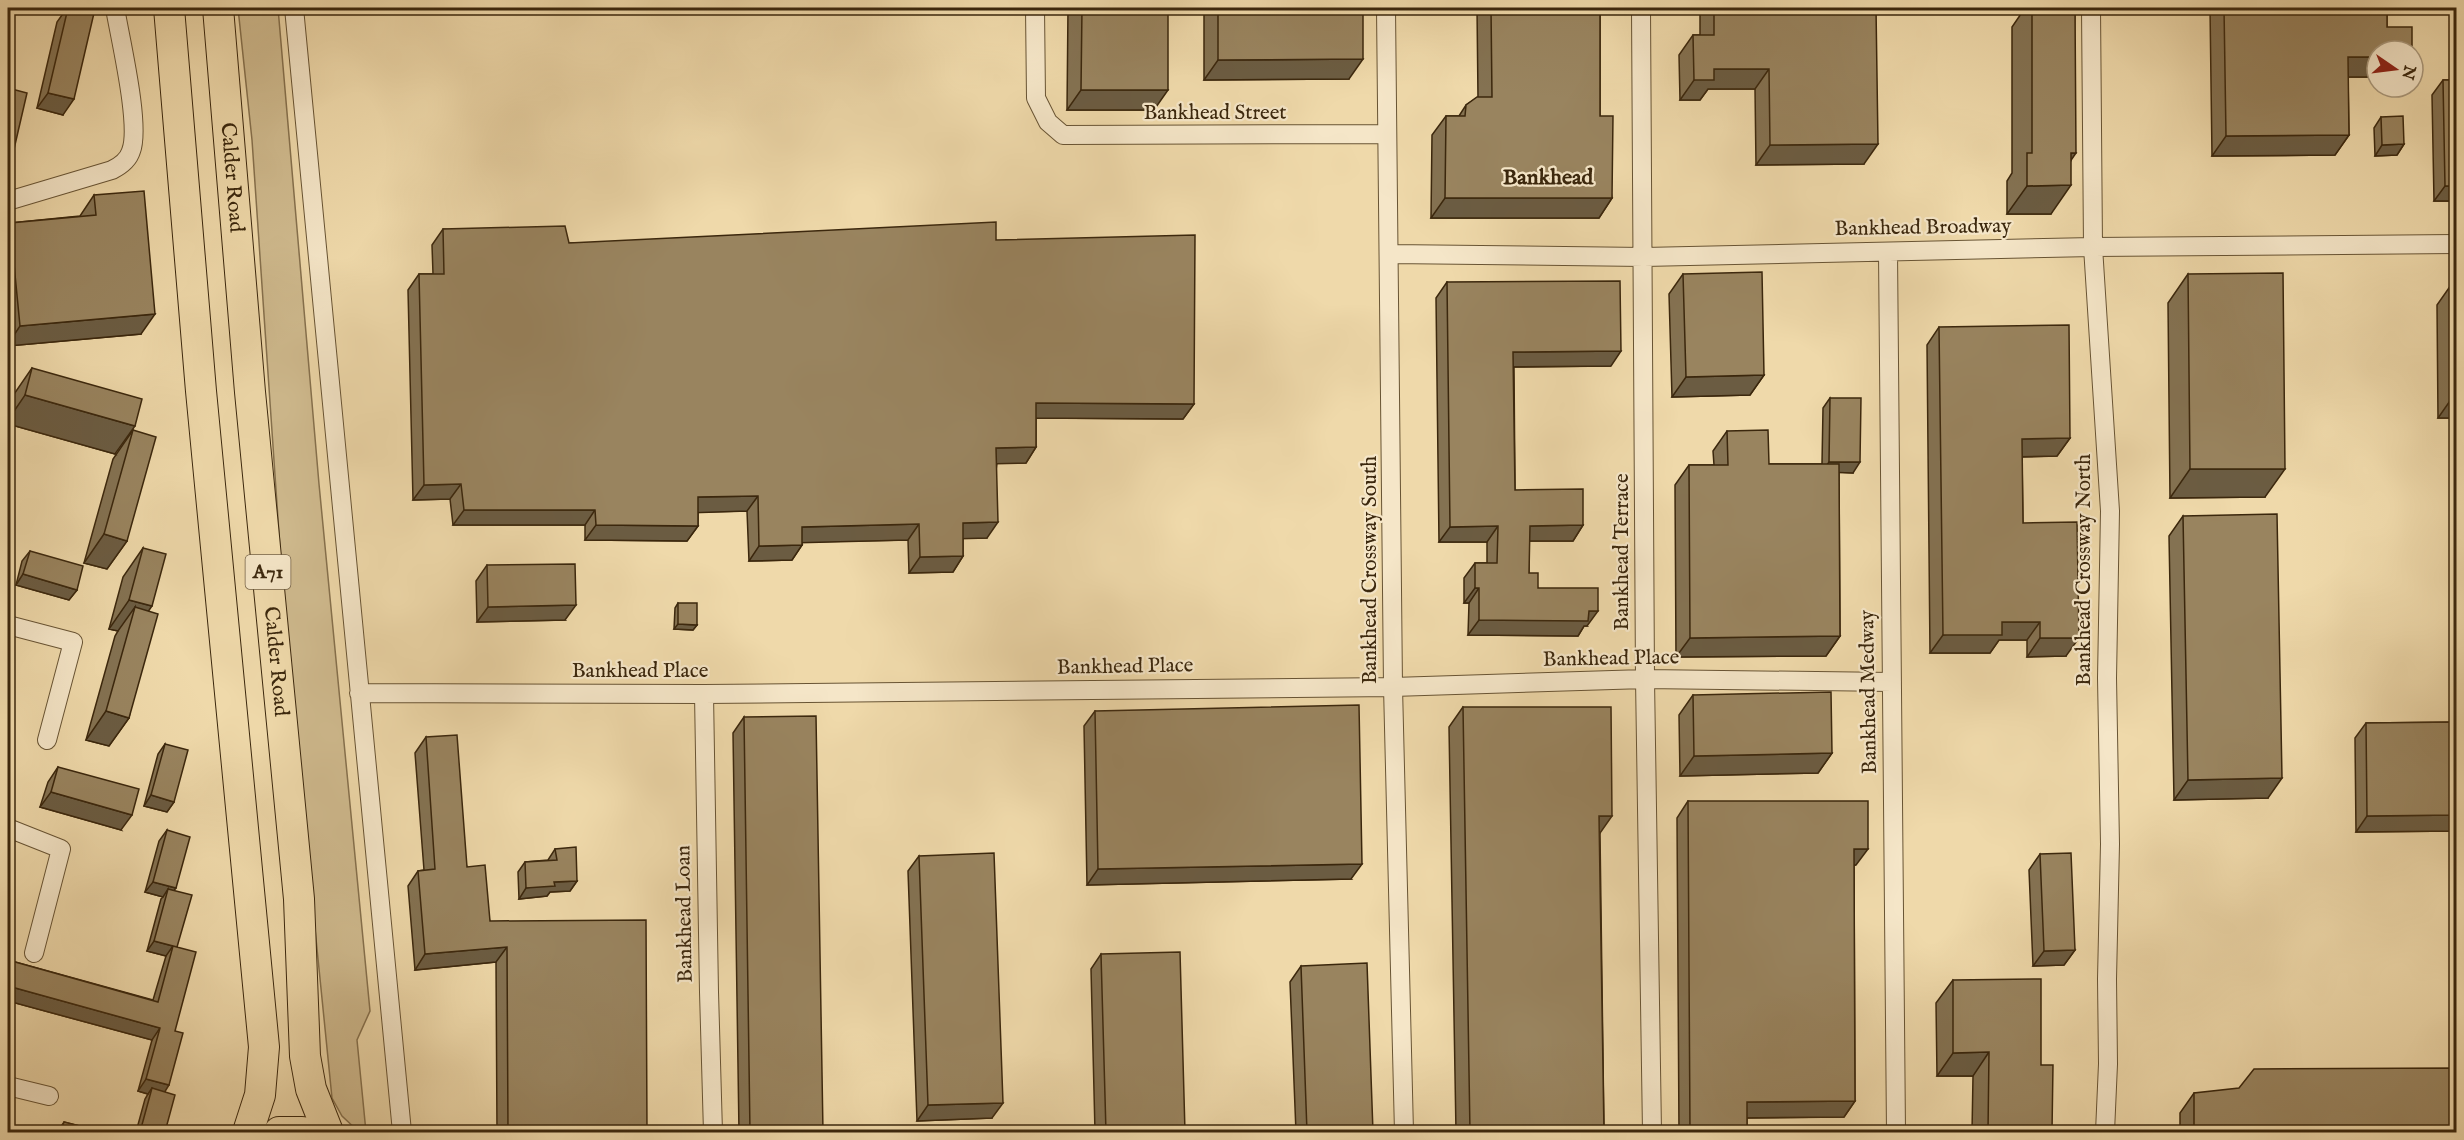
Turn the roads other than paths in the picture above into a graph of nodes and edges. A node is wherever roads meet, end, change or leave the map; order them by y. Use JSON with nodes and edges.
{"nodes":[{"id":1,"x":116,"y":8,"type":"edge"},
{"id":2,"x":169,"y":8,"type":"edge"},
{"id":3,"x":218,"y":8,"type":"edge"},
{"id":4,"x":294,"y":8,"type":"edge"},
{"id":5,"x":1035,"y":8,"type":"edge"},
{"id":6,"x":1386,"y":8,"type":"edge"},
{"id":7,"x":1641,"y":8,"type":"edge"},
{"id":8,"x":2091,"y":8,"type":"edge"},
{"id":9,"x":1387,"y":134,"type":"junction"},
{"id":10,"x":8,"y":201,"type":"edge"},
{"id":11,"x":2457,"y":244,"type":"edge"},
{"id":12,"x":2093,"y":247,"type":"junction"},
{"id":13,"x":1888,"y":252,"type":"junction"},
{"id":14,"x":1390,"y":254,"type":"junction"},
{"id":15,"x":1644,"y":257,"type":"junction"},
{"id":16,"x":8,"y":625,"type":"edge"},
{"id":17,"x":1645,"y":680,"type":"junction"},
{"id":18,"x":1892,"y":682,"type":"junction"},
{"id":19,"x":1394,"y":687,"type":"junction"},
{"id":20,"x":359,"y":693,"type":"junction"},
{"id":21,"x":704,"y":694,"type":"junction"},
{"id":22,"x":47,"y":741,"type":"dead end"},
{"id":23,"x":8,"y":828,"type":"edge"},
{"id":24,"x":34,"y":953,"type":"dead end"},
{"id":25,"x":8,"y":1086,"type":"edge"},
{"id":26,"x":49,"y":1096,"type":"dead end"},
{"id":27,"x":248,"y":1132,"type":"edge"},
{"id":28,"x":279,"y":1132,"type":"edge"},
{"id":29,"x":302,"y":1132,"type":"edge"},
{"id":30,"x":328,"y":1132,"type":"edge"},
{"id":31,"x":402,"y":1132,"type":"edge"},
{"id":32,"x":713,"y":1132,"type":"edge"},
{"id":33,"x":1404,"y":1132,"type":"edge"},
{"id":34,"x":1652,"y":1132,"type":"edge"},
{"id":35,"x":1896,"y":1132,"type":"edge"},
{"id":36,"x":2104,"y":1132,"type":"edge"}],
"edges":[{"from":1,"to":10,"type":"street"},
{"from":2,"to":27,"type":"main road","number":"A71"},
{"from":3,"to":30,"type":"main road","name":"Calder Road","number":"A71"},
{"from":4,"to":20,"type":"street"},
{"from":5,"to":9,"type":"street","name":"Bankhead Street"},
{"from":6,"to":9,"type":"street","name":"Bankhead Crossway South"},
{"from":7,"to":15,"type":"street","name":"Bankhead Terrace"},
{"from":8,"to":12,"type":"street","name":"Bankhead Crossway North"},
{"from":9,"to":14,"type":"street","name":"Bankhead Crossway South"},
{"from":11,"to":12,"type":"street","name":"Bankhead Broadway"},
{"from":12,"to":13,"type":"street","name":"Bankhead Broadway"},
{"from":12,"to":36,"type":"street","name":"Bankhead Crossway North"},
{"from":13,"to":15,"type":"street","name":"Bankhead Broadway"},
{"from":13,"to":18,"type":"street","name":"Bankhead Medway"},
{"from":14,"to":15,"type":"street","name":"Bankhead Broadway"},
{"from":14,"to":19,"type":"street","name":"Bankhead Crossway South"},
{"from":15,"to":17,"type":"street","name":"Bankhead Terrace"},
{"from":16,"to":22,"type":"street"},
{"from":17,"to":18,"type":"street","name":"Bankhead Place"},
{"from":17,"to":19,"type":"street","name":"Bankhead Place"},
{"from":17,"to":34,"type":"street","name":"Bankhead Terrace"},
{"from":18,"to":35,"type":"street","name":"Bankhead Medway"},
{"from":19,"to":21,"type":"street","name":"Bankhead Place"},
{"from":19,"to":33,"type":"street","name":"Bankhead Crossway South"},
{"from":20,"to":21,"type":"street","name":"Bankhead Place"},
{"from":20,"to":31,"type":"street"},
{"from":21,"to":32,"type":"street","name":"Bankhead Loan"},
{"from":23,"to":24,"type":"street"},
{"from":25,"to":26,"type":"street"},
{"from":28,"to":29,"type":"main road"}]}
